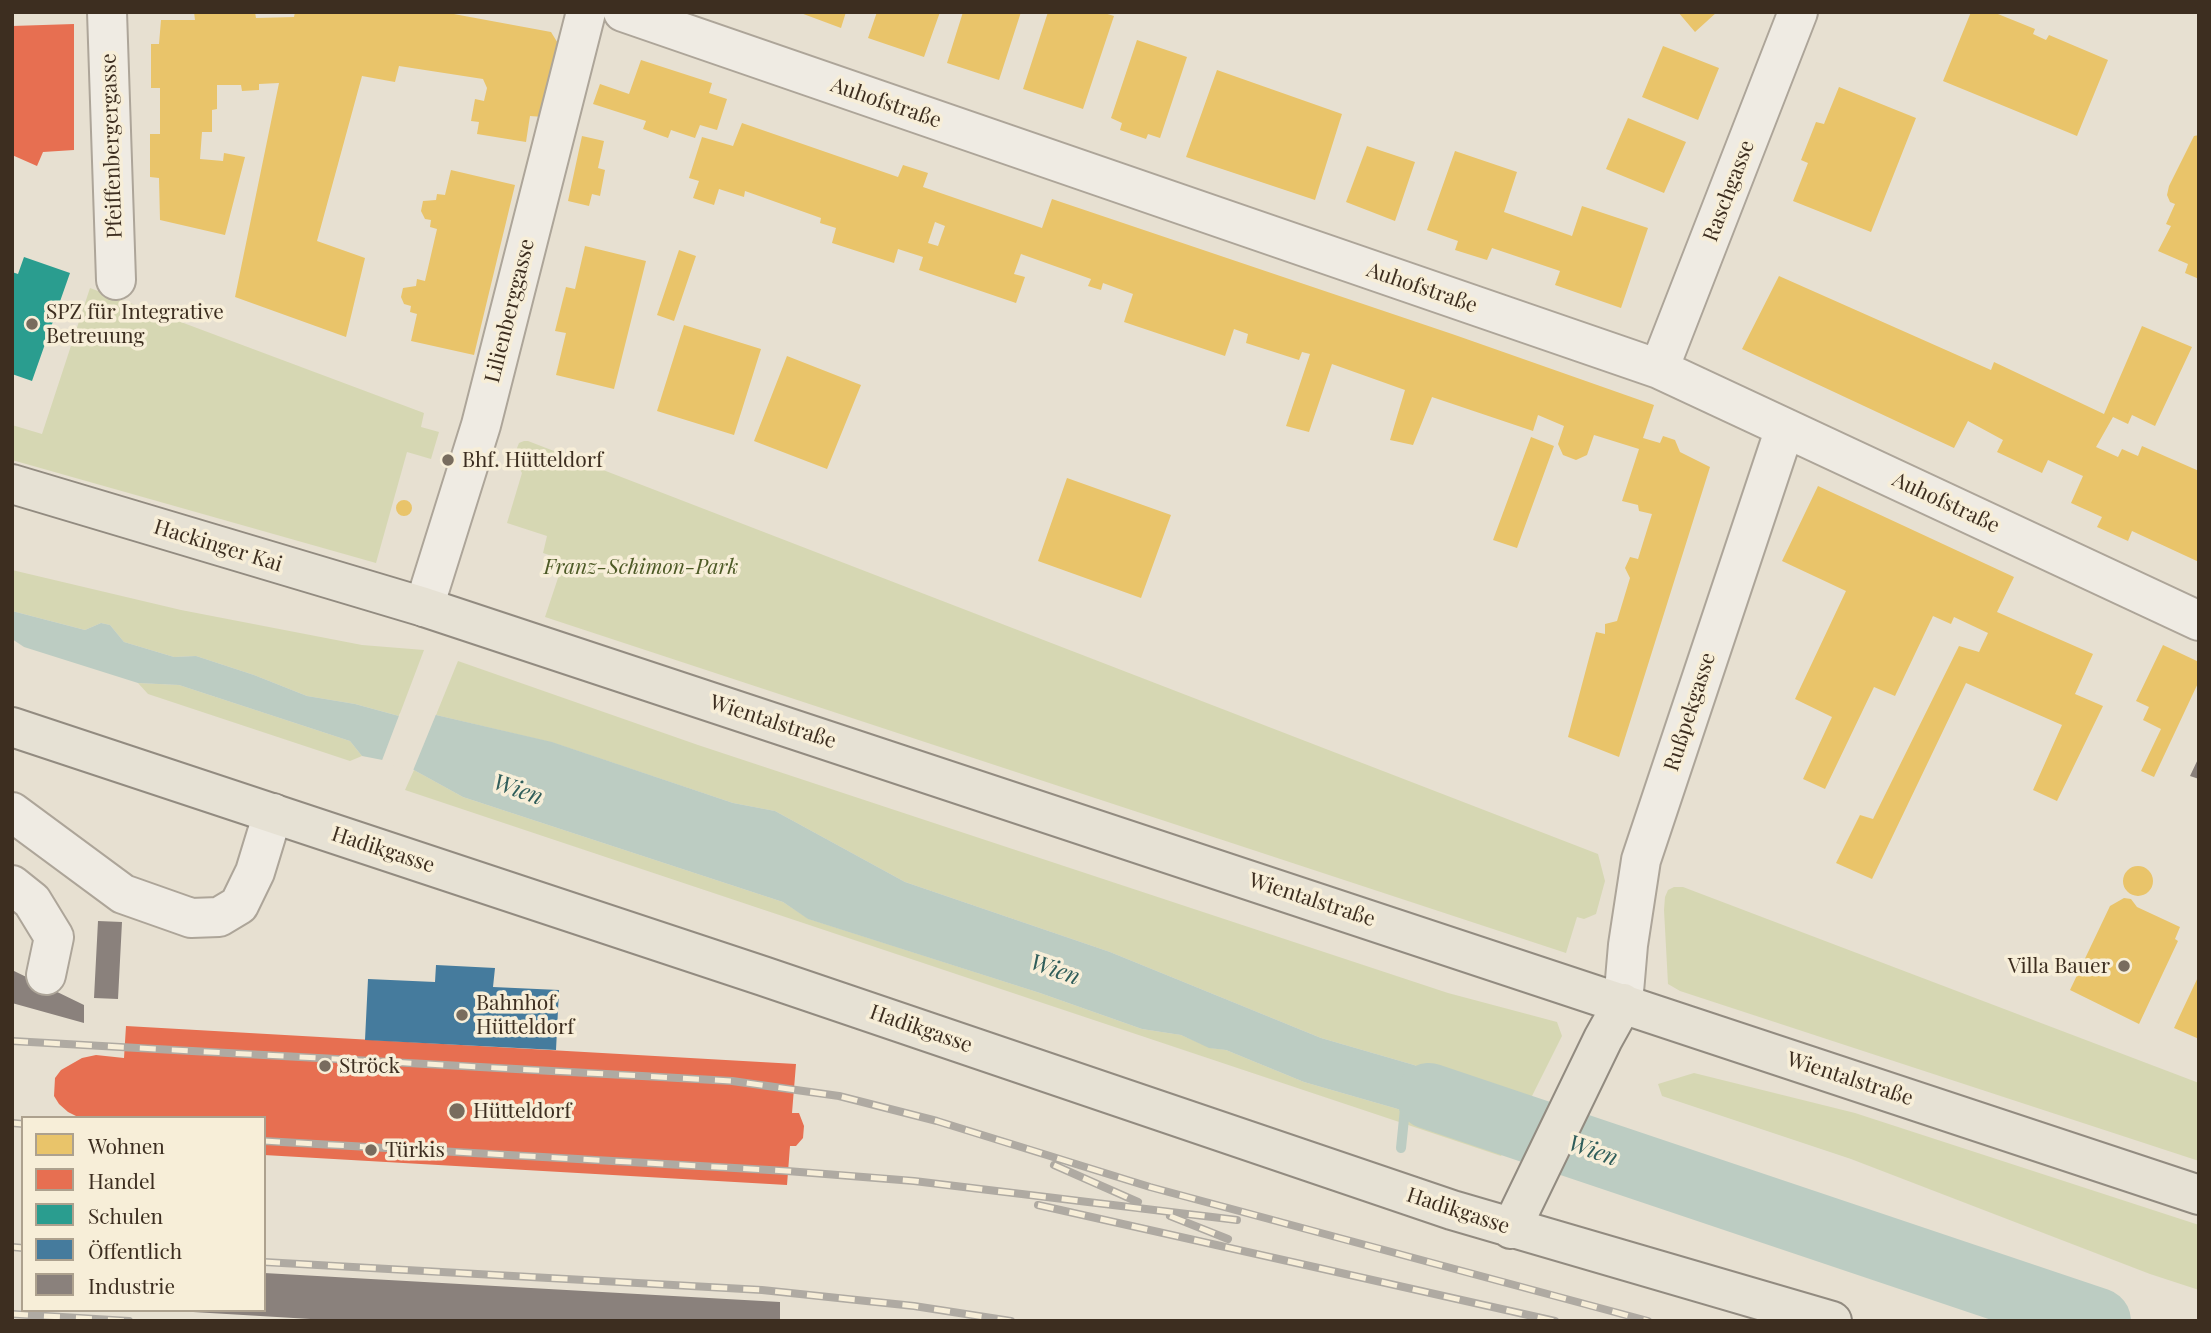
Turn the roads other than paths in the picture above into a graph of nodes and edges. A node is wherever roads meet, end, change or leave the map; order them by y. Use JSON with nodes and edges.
{"nodes":[{"id":1,"x":107,"y":12,"type":"edge"},
{"id":2,"x":586,"y":12,"type":"edge"},
{"id":3,"x":623,"y":12,"type":"edge"},
{"id":4,"x":1798,"y":12,"type":"edge"},
{"id":5,"x":116,"y":280,"type":"dead end"},
{"id":6,"x":1659,"y":369,"type":"junction"},
{"id":7,"x":1784,"y":428,"type":"junction"},
{"id":8,"x":12,"y":484,"type":"edge"},
{"id":9,"x":424,"y":607,"type":"junction"},
{"id":10,"x":2199,"y":621,"type":"edge"},
{"id":11,"x":12,"y":727,"type":"edge"},
{"id":12,"x":12,"y":811,"type":"edge"},
{"id":13,"x":272,"y":813,"type":"junction"},
{"id":14,"x":12,"y":885,"type":"edge"},
{"id":15,"x":46,"y":975,"type":"dead end"},
{"id":16,"x":1623,"y":1003,"type":"junction"},
{"id":17,"x":2199,"y":1195,"type":"edge"},
{"id":18,"x":1518,"y":1217,"type":"junction"},
{"id":19,"x":1832,"y":1321,"type":"edge"}],
"edges":[{"from":1,"to":5,"type":"street","name":"Pfeiffenbergergasse"},
{"from":2,"to":9,"type":"street","name":"Lilienberggasse"},
{"from":3,"to":6,"type":"street","name":"Auhofstraße"},
{"from":4,"to":6,"type":"street","name":"Raschgasse"},
{"from":6,"to":7,"type":"street","name":"Auhofstraße"},
{"from":7,"to":10,"type":"street","name":"Auhofstraße"},
{"from":7,"to":16,"type":"street","name":"Rußpekgasse"},
{"from":8,"to":9,"type":"main road","name":"Hackinger Kai"},
{"from":9,"to":16,"type":"main road","name":"Wientalstraße"},
{"from":11,"to":13,"type":"main road","name":"Hadikgasse"},
{"from":12,"to":13,"type":"street"},
{"from":13,"to":18,"type":"main road","name":"Hadikgasse"},
{"from":14,"to":15,"type":"street"},
{"from":16,"to":17,"type":"main road","name":"Wientalstraße"},
{"from":16,"to":18,"type":"main road"},
{"from":18,"to":19,"type":"main road","name":"Hadikgasse"}]}
